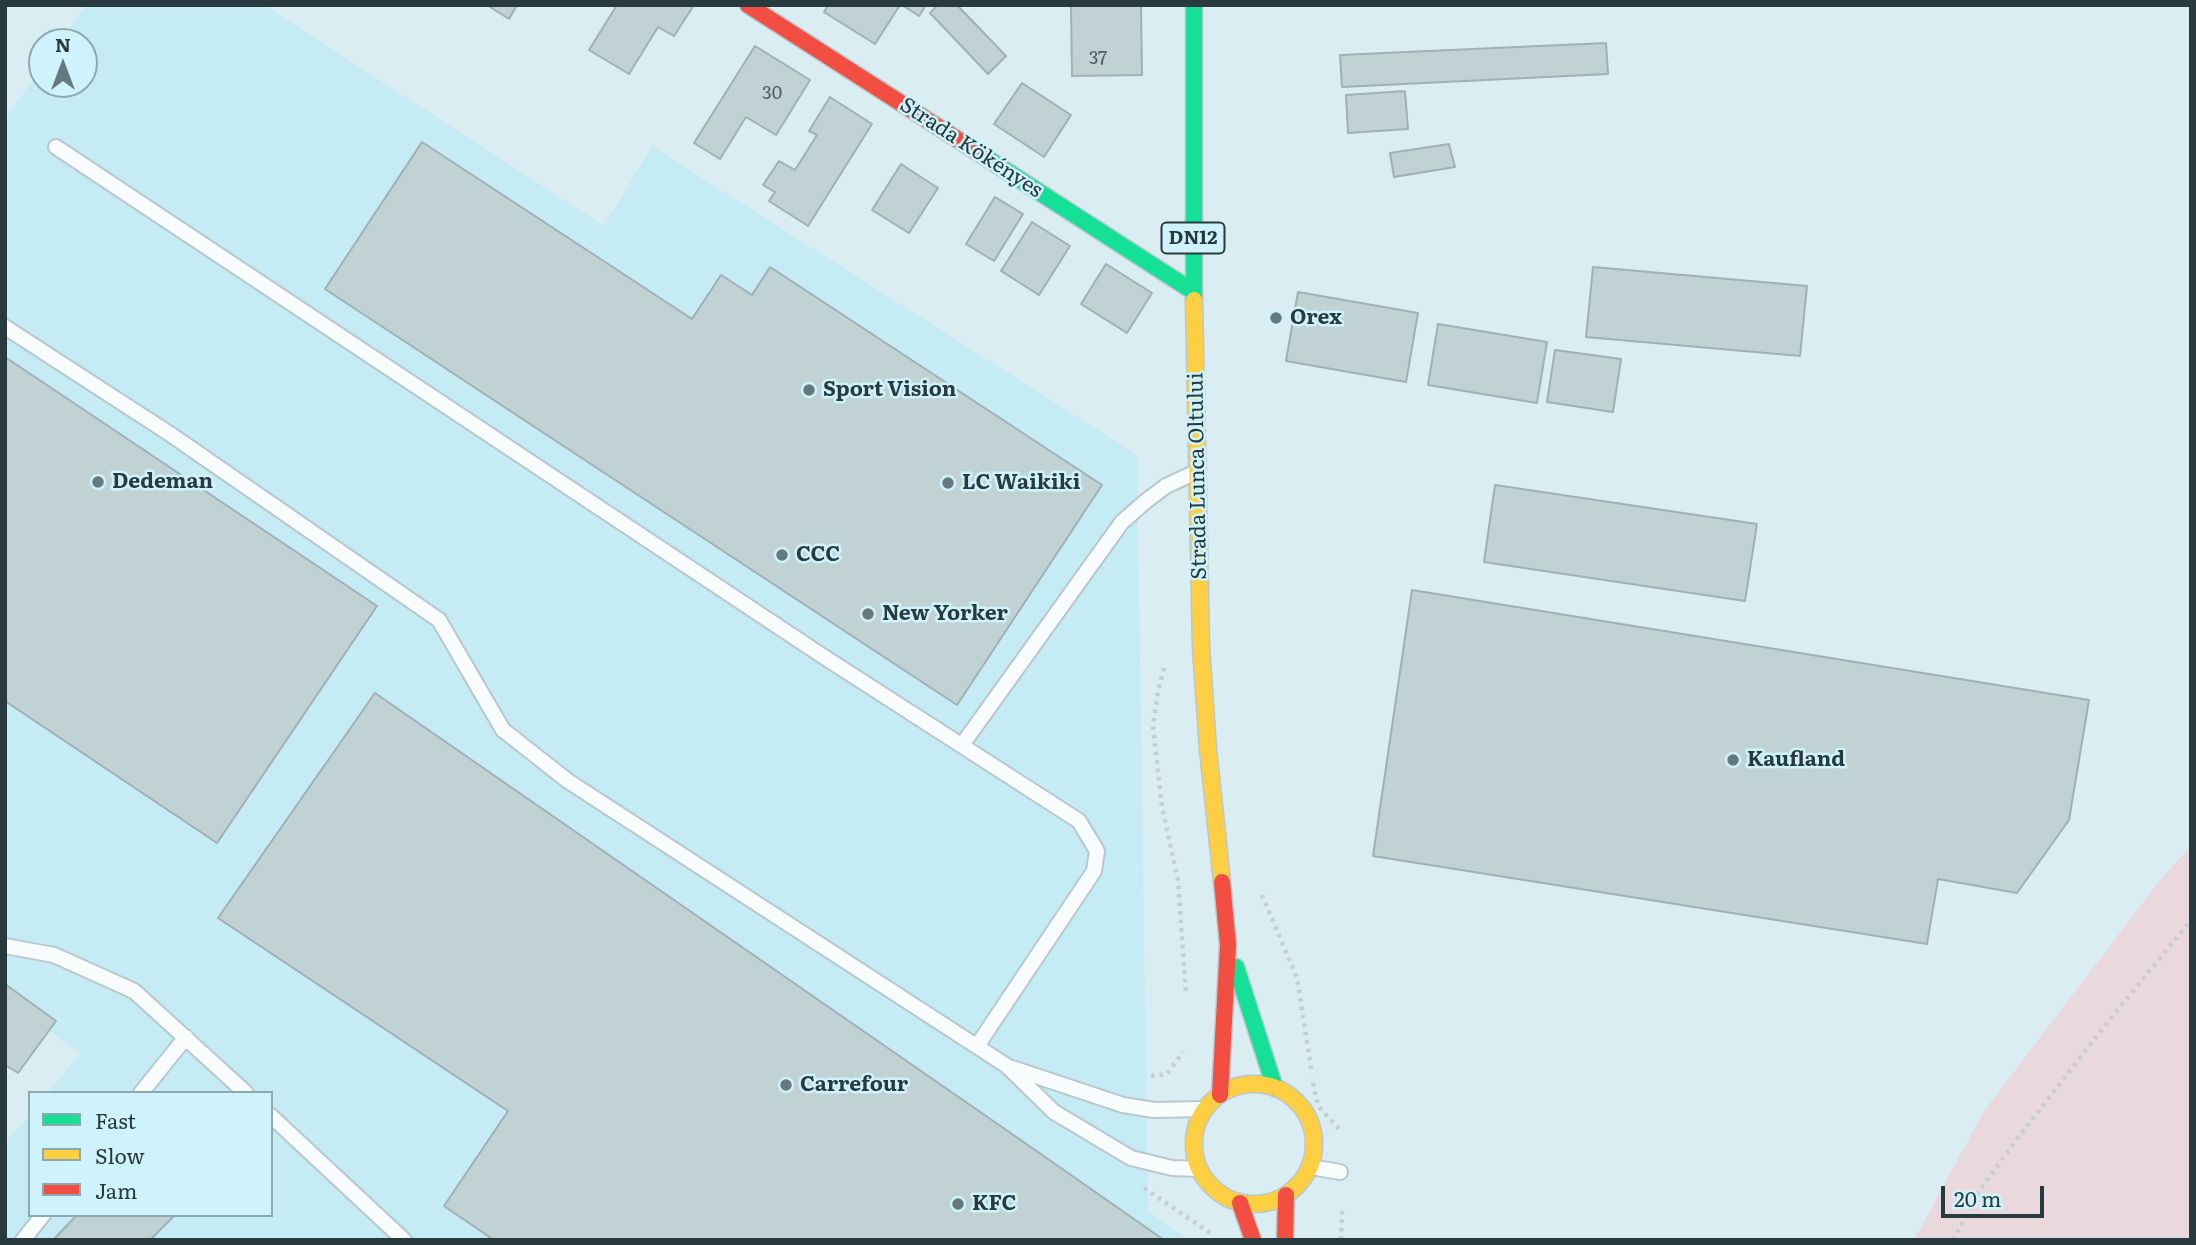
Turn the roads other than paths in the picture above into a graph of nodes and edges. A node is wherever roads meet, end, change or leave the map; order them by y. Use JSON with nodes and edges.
{"nodes":[{"id":1,"x":748,"y":5,"type":"edge"},
{"id":2,"x":1194,"y":5,"type":"edge"},
{"id":3,"x":56,"y":148,"type":"dead end"},
{"id":4,"x":1194,"y":292,"type":"junction"},
{"id":5,"x":5,"y":327,"type":"edge"},
{"id":6,"x":1197,"y":471,"type":"junction"},
{"id":7,"x":962,"y":745,"type":"junction"},
{"id":8,"x":1228,"y":944,"type":"junction"},
{"id":9,"x":5,"y":946,"type":"edge"},
{"id":10,"x":186,"y":1037,"type":"junction"},
{"id":11,"x":977,"y":1046,"type":"junction"},
{"id":12,"x":1007,"y":1066,"type":"junction"},
{"id":13,"x":1275,"y":1088,"type":"junction"},
{"id":14,"x":143,"y":1091,"type":"edge"},
{"id":15,"x":244,"y":1091,"type":"edge"},
{"id":16,"x":1220,"y":1095,"type":"junction"},
{"id":17,"x":1205,"y":1109,"type":"junction"},
{"id":18,"x":273,"y":1118,"type":"edge"},
{"id":19,"x":1311,"y":1167,"type":"junction"},
{"id":20,"x":1199,"y":1169,"type":"junction"},
{"id":21,"x":1340,"y":1172,"type":"dead end"},
{"id":22,"x":1286,"y":1195,"type":"junction"},
{"id":23,"x":1240,"y":1203,"type":"junction"},
{"id":24,"x":41,"y":1217,"type":"edge"},
{"id":25,"x":23,"y":1240,"type":"edge"},
{"id":26,"x":404,"y":1240,"type":"edge"},
{"id":27,"x":1253,"y":1240,"type":"edge"},
{"id":28,"x":1285,"y":1240,"type":"edge"}],
"edges":[{"from":1,"to":4,"type":"main road","name":"Strada Kökényes"},
{"from":2,"to":4,"type":"main road","name":"Strada Lunca Oltului","number":"DN12"},
{"from":3,"to":7,"type":"lane"},
{"from":4,"to":6,"type":"main road","name":"Strada Lunca Oltului","number":"DN12"},
{"from":5,"to":11,"type":"lane"},
{"from":6,"to":7,"type":"lane"},
{"from":6,"to":8,"type":"main road","name":"Strada Lunca Oltului","number":"DN12"},
{"from":7,"to":11,"type":"lane"},
{"from":8,"to":13,"type":"main road"},
{"from":8,"to":16,"type":"main road"},
{"from":9,"to":10,"type":"lane"},
{"from":10,"to":14,"type":"lane"},
{"from":10,"to":15,"type":"lane"},
{"from":11,"to":12,"type":"lane"},
{"from":12,"to":17,"type":"lane"},
{"from":12,"to":20,"type":"lane"},
{"from":13,"to":16,"type":"main road"},
{"from":13,"to":19,"type":"main road"},
{"from":16,"to":17,"type":"main road"},
{"from":17,"to":20,"type":"main road"},
{"from":18,"to":26,"type":"lane"},
{"from":19,"to":21,"type":"lane"},
{"from":19,"to":22,"type":"main road"},
{"from":20,"to":23,"type":"main road"},
{"from":22,"to":23,"type":"main road"},
{"from":22,"to":28,"type":"main road"},
{"from":23,"to":27,"type":"main road"},
{"from":24,"to":25,"type":"lane"}]}
